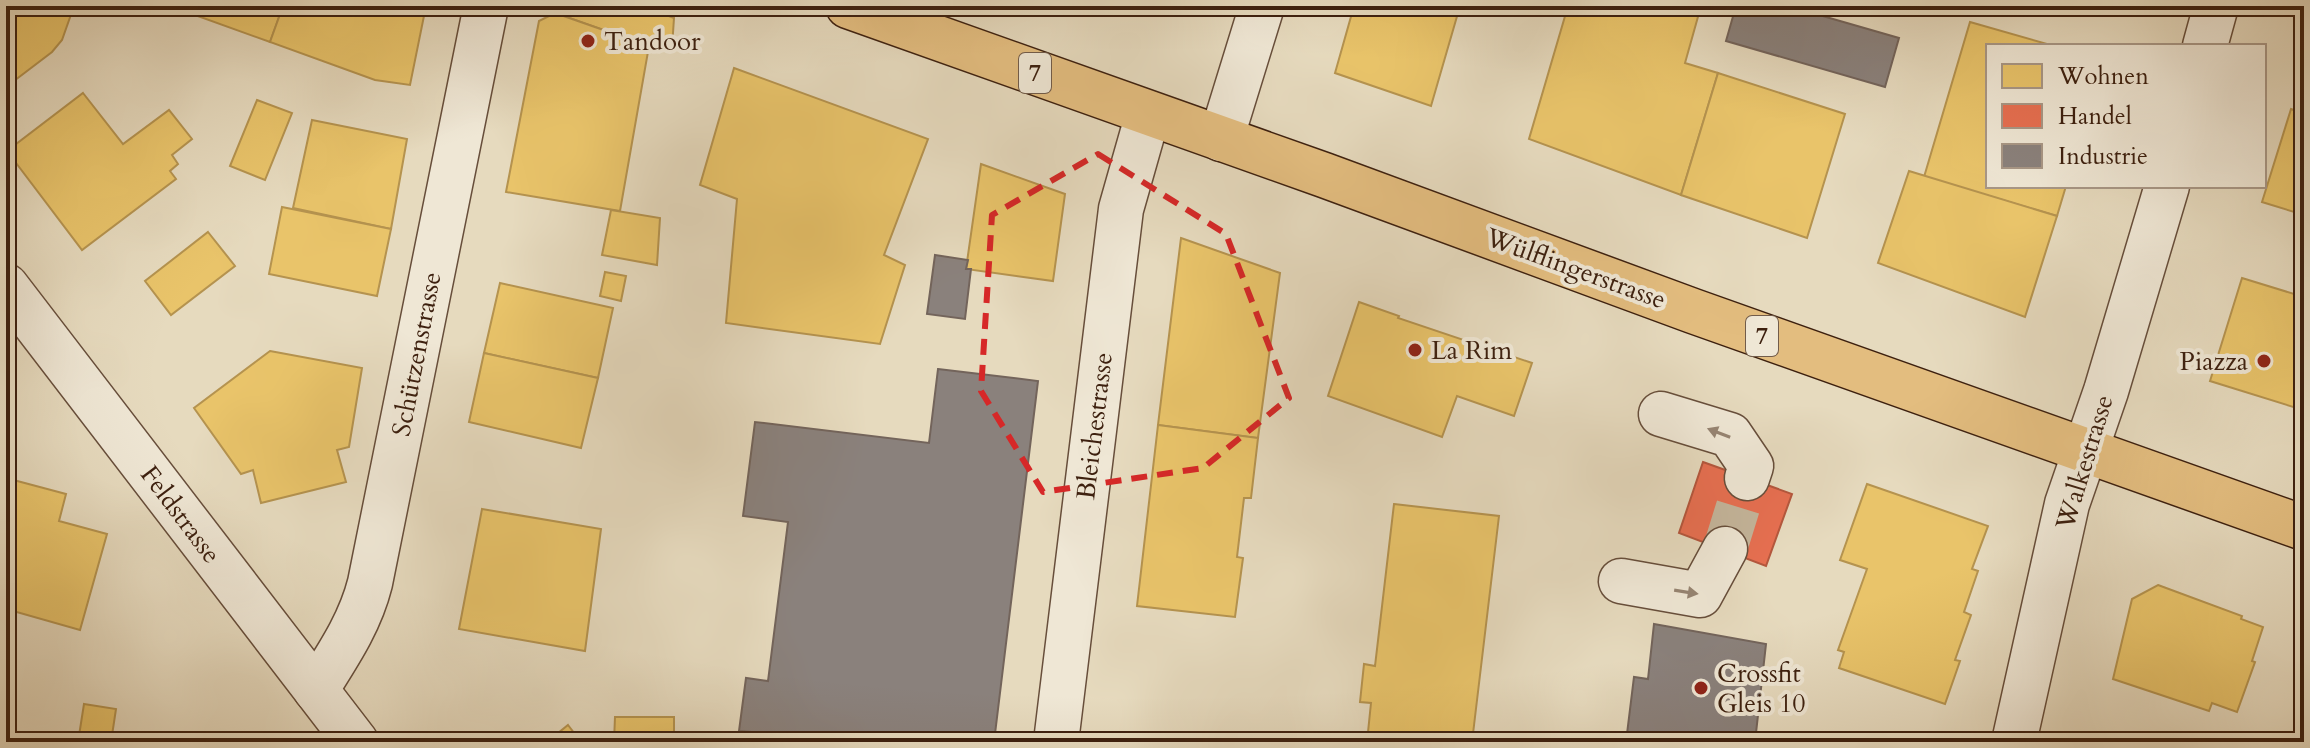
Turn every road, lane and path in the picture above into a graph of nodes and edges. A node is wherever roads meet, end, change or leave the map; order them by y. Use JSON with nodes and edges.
{"nodes":[{"id":1,"x":486,"y":6,"type":"edge"},
{"id":2,"x":848,"y":6,"type":"edge"},
{"id":3,"x":1262,"y":6,"type":"edge"},
{"id":4,"x":2216,"y":6,"type":"edge"},
{"id":5,"x":2206,"y":44,"type":"edge"},
{"id":6,"x":1148,"y":114,"type":"junction"},
{"id":7,"x":1221,"y":139,"type":"junction"},
{"id":8,"x":2166,"y":188,"type":"edge"},
{"id":9,"x":6,"y":286,"type":"edge"},
{"id":10,"x":1661,"y":414,"type":"dead end"},
{"id":11,"x":2086,"y":451,"type":"junction"},
{"id":12,"x":1747,"y":478,"type":"tunnel mouth"},
{"id":13,"x":2304,"y":528,"type":"edge"},
{"id":14,"x":1725,"y":549,"type":"tunnel mouth"},
{"id":15,"x":1621,"y":581,"type":"dead end"},
{"id":16,"x":316,"y":690,"type":"junction"},
{"id":17,"x":356,"y":742,"type":"edge"},
{"id":18,"x":1056,"y":742,"type":"edge"},
{"id":19,"x":2014,"y":742,"type":"edge"}],
"edges":[{"from":1,"to":16,"type":"street","name":"Schützenstrasse"},
{"from":2,"to":6,"type":"main road","name":"Wülflingerstrasse","number":"7"},
{"from":3,"to":7,"type":"street"},
{"from":4,"to":5,"type":"street"},
{"from":6,"to":7,"type":"main road","name":"Wülflingerstrasse","number":"7"},
{"from":6,"to":18,"type":"street","name":"Bleichestrasse"},
{"from":7,"to":11,"type":"main road","name":"Wülflingerstrasse","number":"7"},
{"from":8,"to":11,"type":"street","name":"Walkestrasse"},
{"from":9,"to":16,"type":"street","name":"Feldstrasse"},
{"from":12,"to":10,"type":"street","one_way":true},
{"from":11,"to":13,"type":"main road","name":"Wülflingerstrasse","number":"7"},
{"from":11,"to":19,"type":"street","name":"Walkestrasse"},
{"from":15,"to":14,"type":"street","one_way":true},
{"from":16,"to":17,"type":"street","name":"Feldstrasse"}]}
